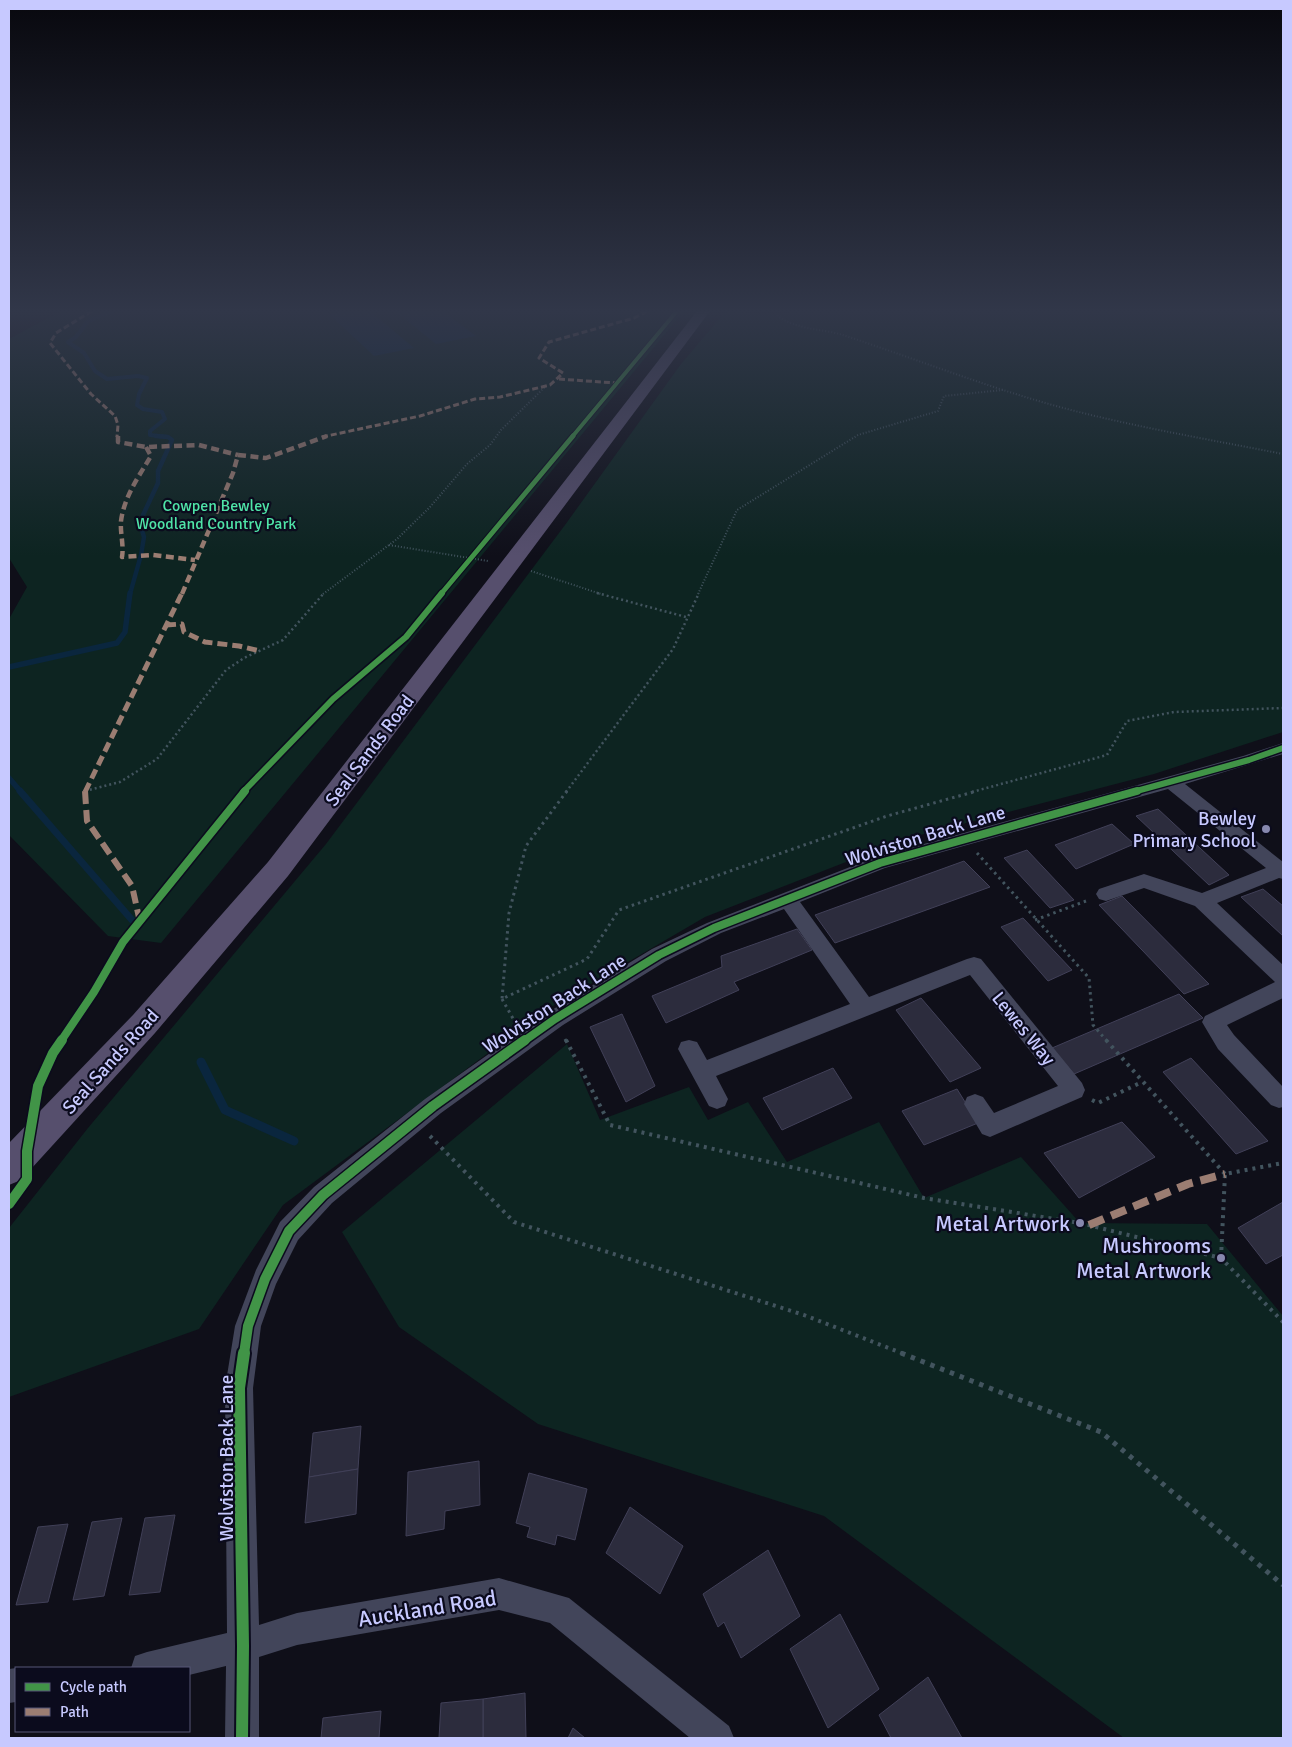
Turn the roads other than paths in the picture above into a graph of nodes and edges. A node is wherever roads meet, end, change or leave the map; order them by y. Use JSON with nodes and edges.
{"nodes":[{"id":1,"x":642,"y":393,"type":"edge"},
{"id":2,"x":1283,"y":748,"type":"edge"},
{"id":3,"x":1171,"y":782,"type":"junction"},
{"id":4,"x":1282,"y":871,"type":"edge"},
{"id":5,"x":1106,"y":894,"type":"road end"},
{"id":6,"x":787,"y":898,"type":"junction"},
{"id":7,"x":1202,"y":902,"type":"junction"},
{"id":8,"x":1283,"y":978,"type":"edge"},
{"id":9,"x":1283,"y":988,"type":"edge"},
{"id":10,"x":864,"y":1007,"type":"junction"},
{"id":11,"x":689,"y":1049,"type":"dead end"},
{"id":12,"x":702,"y":1072,"type":"junction"},
{"id":13,"x":1279,"y":1098,"type":"dead end"},
{"id":14,"x":717,"y":1099,"type":"dead end"},
{"id":15,"x":975,"y":1104,"type":"dead end"},
{"id":16,"x":9,"y":1168,"type":"edge"},
{"id":17,"x":243,"y":1646,"type":"junction"},
{"id":18,"x":151,"y":1667,"type":"edge"},
{"id":19,"x":242,"y":1738,"type":"edge"},
{"id":20,"x":717,"y":1738,"type":"edge"}],
"edges":[{"from":1,"to":16,"type":"main road","name":"Seal Sands Road"},
{"from":2,"to":3,"type":"street","name":"Wolviston Back Lane"},
{"from":3,"to":4,"type":"street"},
{"from":3,"to":6,"type":"street","name":"Wolviston Back Lane"},
{"from":4,"to":7,"type":"street"},
{"from":5,"to":7,"type":"street"},
{"from":6,"to":10,"type":"street"},
{"from":6,"to":17,"type":"street","name":"Wolviston Back Lane"},
{"from":7,"to":8,"type":"street"},
{"from":9,"to":13,"type":"street"},
{"from":10,"to":12,"type":"street","name":"Lewes Way"},
{"from":10,"to":15,"type":"street","name":"Lewes Way"},
{"from":11,"to":12,"type":"street"},
{"from":12,"to":14,"type":"street"},
{"from":17,"to":18,"type":"street","name":"Auckland Road"},
{"from":17,"to":19,"type":"street","name":"Wolviston Back Lane"},
{"from":17,"to":20,"type":"street","name":"Auckland Road"}]}
